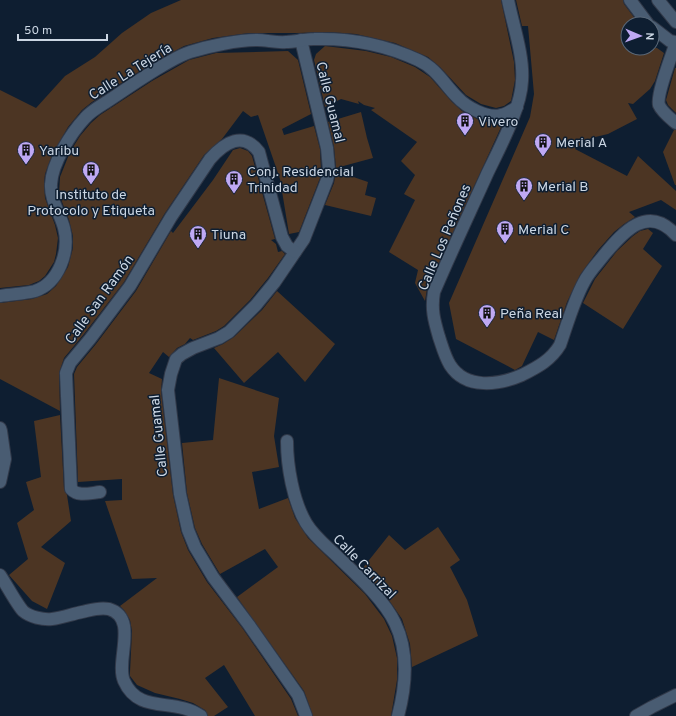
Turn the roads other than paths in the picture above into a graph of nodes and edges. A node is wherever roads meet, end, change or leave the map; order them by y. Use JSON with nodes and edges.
{"nodes":[{"id":1,"x":508,"y":0,"type":"edge"},
{"id":2,"x":630,"y":0,"type":"edge"},
{"id":3,"x":658,"y":0,"type":"edge"},
{"id":4,"x":642,"y":16,"type":"edge"},
{"id":5,"x":676,"y":22,"type":"edge"},
{"id":6,"x":660,"y":33,"type":"edge"},
{"id":7,"x":301,"y":40,"type":"junction"},
{"id":8,"x":676,"y":42,"type":"edge"},
{"id":9,"x":517,"y":107,"type":"junction"},
{"id":10,"x":676,"y":123,"type":"edge"},
{"id":11,"x":676,"y":235,"type":"edge"},
{"id":12,"x":295,"y":252,"type":"junction"},
{"id":13,"x":0,"y":296,"type":"edge"},
{"id":14,"x":0,"y":428,"type":"edge"},
{"id":15,"x":287,"y":441,"type":"dead end"},
{"id":16,"x":0,"y":482,"type":"edge"},
{"id":17,"x":100,"y":492,"type":"dead end"},
{"id":18,"x":0,"y":575,"type":"edge"},
{"id":19,"x":676,"y":695,"type":"edge"},
{"id":20,"x":201,"y":716,"type":"edge"},
{"id":21,"x":306,"y":716,"type":"edge"},
{"id":22,"x":398,"y":716,"type":"edge"},
{"id":23,"x":636,"y":716,"type":"edge"}],
"edges":[{"from":1,"to":9,"type":"street","name":"Calle Los Peñones"},
{"from":2,"to":4,"type":"street"},
{"from":3,"to":5,"type":"street"},
{"from":6,"to":8,"type":"street"},
{"from":7,"to":9,"type":"street","name":"Calle La Tejería"},
{"from":7,"to":12,"type":"street","name":"Calle Guamal"},
{"from":7,"to":13,"type":"street","name":"Calle La Tejería"},
{"from":8,"to":10,"type":"street"},
{"from":9,"to":11,"type":"street","name":"Calle Los Peñones"},
{"from":12,"to":17,"type":"street","name":"Calle San Ramón"},
{"from":12,"to":21,"type":"street","name":"Calle Guamal"},
{"from":14,"to":16,"type":"street"},
{"from":15,"to":22,"type":"street","name":"Calle Carrizal"},
{"from":18,"to":20,"type":"street"},
{"from":19,"to":23,"type":"street"}]}
